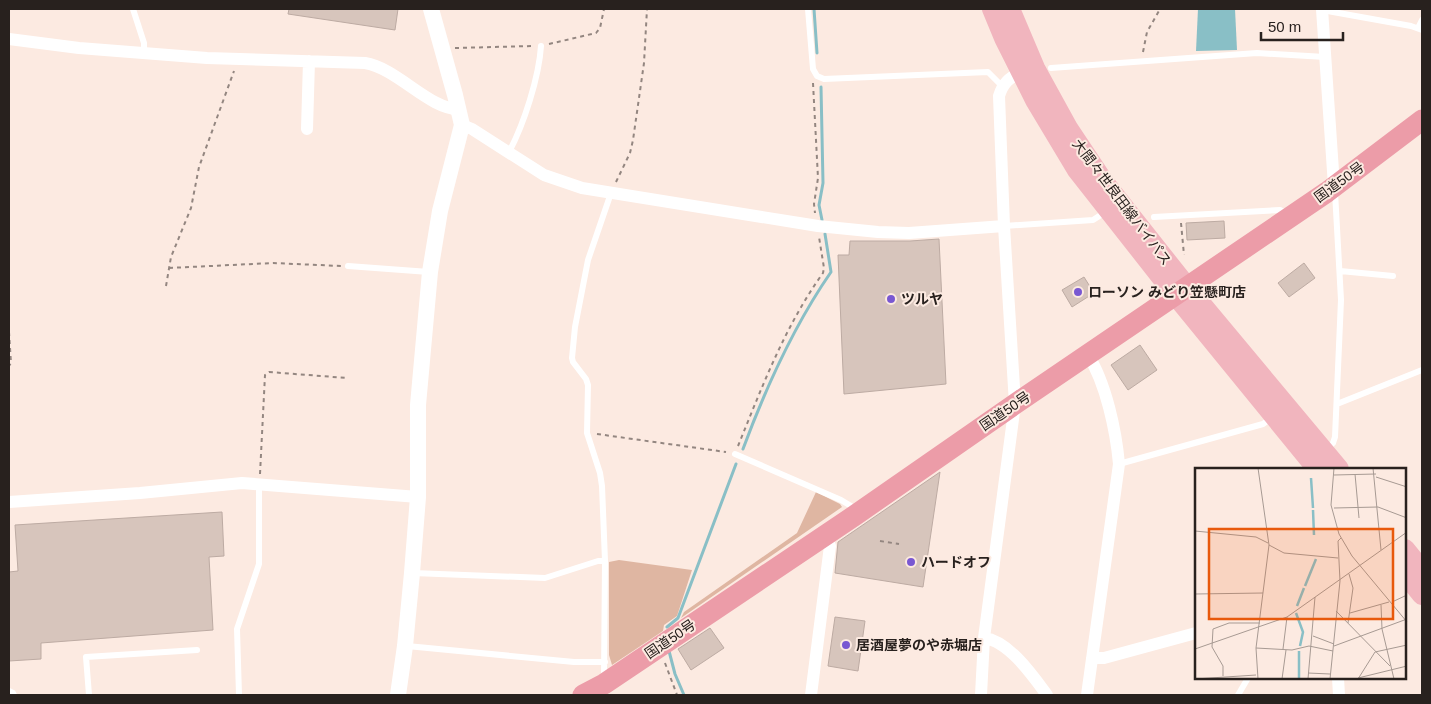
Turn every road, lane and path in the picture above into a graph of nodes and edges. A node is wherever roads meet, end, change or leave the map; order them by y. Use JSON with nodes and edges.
{"nodes":[{"id":1,"x":133,"y":9,"type":"edge"},
{"id":2,"x":431,"y":9,"type":"edge"},
{"id":3,"x":604,"y":9,"type":"edge"},
{"id":4,"x":647,"y":9,"type":"edge"},
{"id":5,"x":808,"y":9,"type":"edge"},
{"id":6,"x":992,"y":9,"type":"edge"},
{"id":7,"x":1010,"y":9,"type":"edge"},
{"id":8,"x":1160,"y":9,"type":"edge"},
{"id":9,"x":1322,"y":9,"type":"edge"},
{"id":10,"x":1422,"y":20,"type":"edge"},
{"id":11,"x":1420,"y":29,"type":"edge"},
{"id":12,"x":9,"y":39,"type":"edge"},
{"id":13,"x":541,"y":46,"type":"junction"},
{"id":14,"x":442,"y":48,"type":"junction"},
{"id":15,"x":144,"y":53,"type":"junction"},
{"id":16,"x":1326,"y":57,"type":"junction"},
{"id":17,"x":236,"y":59,"type":"junction"},
{"id":18,"x":309,"y":61,"type":"junction"},
{"id":19,"x":1143,"y":62,"type":"junction"},
{"id":20,"x":1051,"y":68,"type":"dead end"},
{"id":21,"x":813,"y":70,"type":"junction"},
{"id":22,"x":1022,"y":72,"type":"junction"},
{"id":23,"x":1002,"y":86,"type":"junction"},
{"id":24,"x":459,"y":109,"type":"junction"},
{"id":25,"x":1422,"y":120,"type":"edge"},
{"id":26,"x":462,"y":125,"type":"junction"},
{"id":27,"x":307,"y":128,"type":"dead end"},
{"id":28,"x":509,"y":152,"type":"junction"},
{"id":29,"x":1334,"y":186,"type":"junction"},
{"id":30,"x":611,"y":193,"type":"junction"},
{"id":31,"x":1108,"y":210,"type":"junction"},
{"id":32,"x":1180,"y":216,"type":"junction"},
{"id":33,"x":1290,"y":217,"type":"junction"},
{"id":34,"x":1154,"y":218,"type":"dead end"},
{"id":35,"x":818,"y":226,"type":"junction"},
{"id":36,"x":1004,"y":226,"type":"junction"},
{"id":37,"x":1184,"y":255,"type":"dead end"},
{"id":38,"x":348,"y":266,"type":"joint"},
{"id":39,"x":169,"y":268,"type":"junction"},
{"id":40,"x":1340,"y":271,"type":"junction"},
{"id":41,"x":430,"y":272,"type":"junction"},
{"id":42,"x":1393,"y":276,"type":"dead end"},
{"id":43,"x":166,"y":286,"type":"dead end"},
{"id":44,"x":1182,"y":292,"type":"junction"},
{"id":45,"x":9,"y":332,"type":"edge"},
{"id":46,"x":1088,"y":356,"type":"junction"},
{"id":47,"x":9,"y":366,"type":"edge"},
{"id":48,"x":1422,"y":370,"type":"edge"},
{"id":49,"x":347,"y":378,"type":"dead end"},
{"id":50,"x":1014,"y":404,"type":"junction"},
{"id":51,"x":1337,"y":404,"type":"junction"},
{"id":52,"x":1274,"y":417,"type":"junction"},
{"id":53,"x":587,"y":433,"type":"junction"},
{"id":54,"x":735,"y":454,"type":"junction"},
{"id":55,"x":1321,"y":460,"type":"edge"},
{"id":56,"x":1119,"y":464,"type":"junction"},
{"id":57,"x":1337,"y":468,"type":"edge"},
{"id":58,"x":259,"y":484,"type":"junction"},
{"id":59,"x":418,"y":497,"type":"junction"},
{"id":60,"x":9,"y":502,"type":"edge"},
{"id":61,"x":854,"y":516,"type":"junction"},
{"id":62,"x":825,"y":535,"type":"junction"},
{"id":63,"x":880,"y":541,"type":"dead end"},
{"id":64,"x":899,"y":544,"type":"dead end"},
{"id":65,"x":1406,"y":551,"type":"edge"},
{"id":66,"x":604,"y":561,"type":"junction"},
{"id":67,"x":1417,"y":569,"type":"edge"},
{"id":68,"x":412,"y":573,"type":"junction"},
{"id":69,"x":1422,"y":595,"type":"edge"},
{"id":70,"x":1195,"y":633,"type":"edge"},
{"id":71,"x":984,"y":638,"type":"junction"},
{"id":72,"x":405,"y":646,"type":"junction"},
{"id":73,"x":659,"y":647,"type":"junction"},
{"id":74,"x":197,"y":650,"type":"dead end"},
{"id":75,"x":1092,"y":658,"type":"junction"},
{"id":76,"x":605,"y":662,"type":"junction"},
{"id":77,"x":1247,"y":679,"type":"edge"},
{"id":78,"x":1338,"y":679,"type":"edge"},
{"id":79,"x":604,"y":689,"type":"edge"},
{"id":80,"x":9,"y":691,"type":"edge"},
{"id":81,"x":14,"y":695,"type":"edge"},
{"id":82,"x":89,"y":695,"type":"edge"},
{"id":83,"x":239,"y":695,"type":"edge"},
{"id":84,"x":398,"y":695,"type":"edge"},
{"id":85,"x":583,"y":695,"type":"edge"},
{"id":86,"x":677,"y":695,"type":"edge"},
{"id":87,"x":811,"y":695,"type":"edge"},
{"id":88,"x":981,"y":695,"type":"edge"},
{"id":89,"x":1047,"y":695,"type":"edge"},
{"id":90,"x":1087,"y":695,"type":"edge"},
{"id":91,"x":1238,"y":695,"type":"edge"},
{"id":92,"x":1339,"y":695,"type":"edge"}],
"edges":[{"from":1,"to":15,"type":"lane"},
{"from":2,"to":14,"type":"street"},
{"from":3,"to":13,"type":"path"},
{"from":4,"to":30,"type":"path"},
{"from":5,"to":21,"type":"lane"},
{"from":6,"to":22,"type":"main road","name":"大間々世良田線バイパス"},
{"from":7,"to":44,"type":"main road","name":"大間々世良田線バイパス"},
{"from":8,"to":19,"type":"path"},
{"from":9,"to":11,"type":"lane"},
{"from":9,"to":16,"type":"street"},
{"from":10,"to":11,"type":"lane"},
{"from":12,"to":15,"type":"street"},
{"from":13,"to":14,"type":"path"},
{"from":13,"to":28,"type":"lane"},
{"from":14,"to":24,"type":"street"},
{"from":15,"to":17,"type":"street"},
{"from":16,"to":19,"type":"lane"},
{"from":16,"to":29,"type":"street"},
{"from":17,"to":18,"type":"street"},
{"from":17,"to":39,"type":"path"},
{"from":18,"to":24,"type":"street"},
{"from":18,"to":27,"type":"street"},
{"from":19,"to":20,"type":"lane"},
{"from":21,"to":23,"type":"lane"},
{"from":21,"to":35,"type":"path"},
{"from":22,"to":23,"type":"street"},
{"from":22,"to":31,"type":"main road","name":"大間々世良田線バイパス"},
{"from":23,"to":36,"type":"street"},
{"from":24,"to":26,"type":"street"},
{"from":25,"to":29,"type":"highway","name":"国道50号"},
{"from":26,"to":28,"type":"street"},
{"from":26,"to":41,"type":"street"},
{"from":28,"to":30,"type":"street"},
{"from":29,"to":33,"type":"highway","name":"国道50号"},
{"from":29,"to":40,"type":"lane"},
{"from":30,"to":35,"type":"street"},
{"from":30,"to":53,"type":"lane"},
{"from":31,"to":36,"type":"lane"},
{"from":31,"to":44,"type":"main road","name":"大間々世良田線バイパス"},
{"from":32,"to":33,"type":"lane"},
{"from":32,"to":34,"type":"lane"},
{"from":32,"to":37,"type":"path"},
{"from":33,"to":44,"type":"highway","name":"国道50号"},
{"from":35,"to":36,"type":"street"},
{"from":35,"to":54,"type":"path"},
{"from":36,"to":50,"type":"street"},
{"from":38,"to":39,"type":"path"},
{"from":38,"to":41,"type":"lane"},
{"from":39,"to":43,"type":"path"},
{"from":40,"to":42,"type":"lane"},
{"from":40,"to":51,"type":"lane"},
{"from":41,"to":59,"type":"street"},
{"from":44,"to":46,"type":"highway","name":"国道50号"},
{"from":44,"to":52,"type":"main road","name":"大間々世良田線バイパス"},
{"from":44,"to":55,"type":"main road","name":"大間々世良田線バイパス"},
{"from":45,"to":47,"type":"path"},
{"from":46,"to":50,"type":"highway","name":"国道50号"},
{"from":46,"to":56,"type":"street"},
{"from":48,"to":51,"type":"lane"},
{"from":49,"to":58,"type":"path"},
{"from":50,"to":61,"type":"highway","name":"国道50号"},
{"from":50,"to":71,"type":"street"},
{"from":51,"to":55,"type":"lane"},
{"from":52,"to":55,"type":"main road","name":"大間々世良田線バイパス"},
{"from":52,"to":56,"type":"lane"},
{"from":53,"to":54,"type":"path"},
{"from":53,"to":66,"type":"lane"},
{"from":54,"to":61,"type":"lane"},
{"from":55,"to":57,"type":"main road","name":"大間々世良田線バイパス"},
{"from":56,"to":75,"type":"street"},
{"from":58,"to":59,"type":"street"},
{"from":58,"to":60,"type":"street"},
{"from":58,"to":83,"type":"lane"},
{"from":59,"to":68,"type":"street"},
{"from":61,"to":62,"type":"highway","name":"国道50号"},
{"from":62,"to":73,"type":"highway","name":"国道50号"},
{"from":62,"to":87,"type":"street"},
{"from":63,"to":64,"type":"path"},
{"from":65,"to":67,"type":"main road"},
{"from":66,"to":68,"type":"lane"},
{"from":66,"to":76,"type":"lane"},
{"from":67,"to":69,"type":"main road"},
{"from":68,"to":72,"type":"street"},
{"from":70,"to":75,"type":"street"},
{"from":71,"to":88,"type":"street"},
{"from":71,"to":89,"type":"street"},
{"from":72,"to":76,"type":"lane"},
{"from":72,"to":84,"type":"street"},
{"from":73,"to":79,"type":"highway","name":"国道50号"},
{"from":73,"to":86,"type":"path"},
{"from":74,"to":82,"type":"lane"},
{"from":75,"to":90,"type":"street"},
{"from":76,"to":79,"type":"lane"},
{"from":77,"to":91,"type":"lane"},
{"from":78,"to":92,"type":"street"},
{"from":79,"to":85,"type":"highway","name":"国道50号"},
{"from":80,"to":81,"type":"lane"}]}
